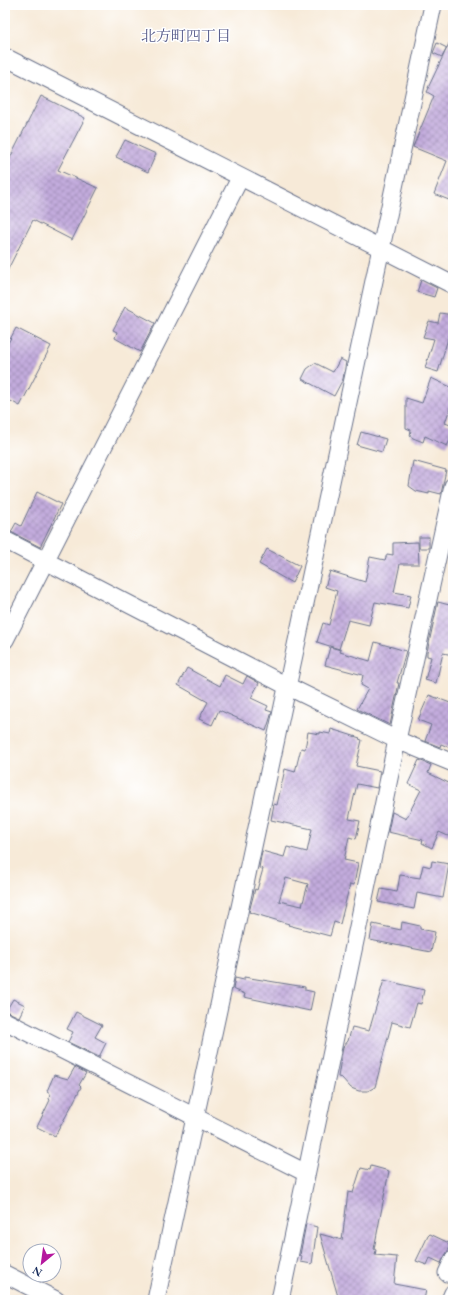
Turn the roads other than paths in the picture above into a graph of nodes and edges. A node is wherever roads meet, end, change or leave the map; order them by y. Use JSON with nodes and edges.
{"nodes":[{"id":1,"x":433,"y":5,"type":"edge"},
{"id":2,"x":5,"y":57,"type":"edge"},
{"id":3,"x":240,"y":178,"type":"junction"},
{"id":4,"x":382,"y":247,"type":"junction"},
{"id":5,"x":453,"y":285,"type":"edge"},
{"id":6,"x":453,"y":486,"type":"edge"},
{"id":7,"x":5,"y":540,"type":"edge"},
{"id":8,"x":46,"y":561,"type":"junction"},
{"id":9,"x":5,"y":640,"type":"edge"},
{"id":10,"x":287,"y":686,"type":"junction"},
{"id":11,"x":397,"y":740,"type":"junction"},
{"id":12,"x":453,"y":763,"type":"edge"},
{"id":13,"x":5,"y":1021,"type":"edge"},
{"id":14,"x":194,"y":1117,"type":"junction"},
{"id":15,"x":306,"y":1173,"type":"junction"},
{"id":16,"x":453,"y":1260,"type":"edge"},
{"id":17,"x":5,"y":1274,"type":"edge"},
{"id":18,"x":453,"y":1274,"type":"edge"},
{"id":19,"x":453,"y":1293,"type":"edge"},
{"id":20,"x":56,"y":1300,"type":"edge"},
{"id":21,"x":156,"y":1300,"type":"edge"},
{"id":22,"x":280,"y":1300,"type":"edge"},
{"id":23,"x":450,"y":1300,"type":"edge"}],
"edges":[{"from":1,"to":4,"type":"street"},
{"from":2,"to":3,"type":"street"},
{"from":3,"to":4,"type":"street"},
{"from":3,"to":8,"type":"street"},
{"from":4,"to":5,"type":"street"},
{"from":4,"to":10,"type":"street"},
{"from":6,"to":11,"type":"street"},
{"from":7,"to":8,"type":"street"},
{"from":8,"to":9,"type":"street"},
{"from":8,"to":10,"type":"street"},
{"from":10,"to":11,"type":"street"},
{"from":10,"to":14,"type":"street"},
{"from":11,"to":12,"type":"street"},
{"from":11,"to":15,"type":"street"},
{"from":13,"to":14,"type":"street"},
{"from":14,"to":15,"type":"street"},
{"from":14,"to":21,"type":"street"},
{"from":15,"to":22,"type":"street"},
{"from":16,"to":18,"type":"street"},
{"from":17,"to":20,"type":"street"},
{"from":19,"to":23,"type":"street"}]}
